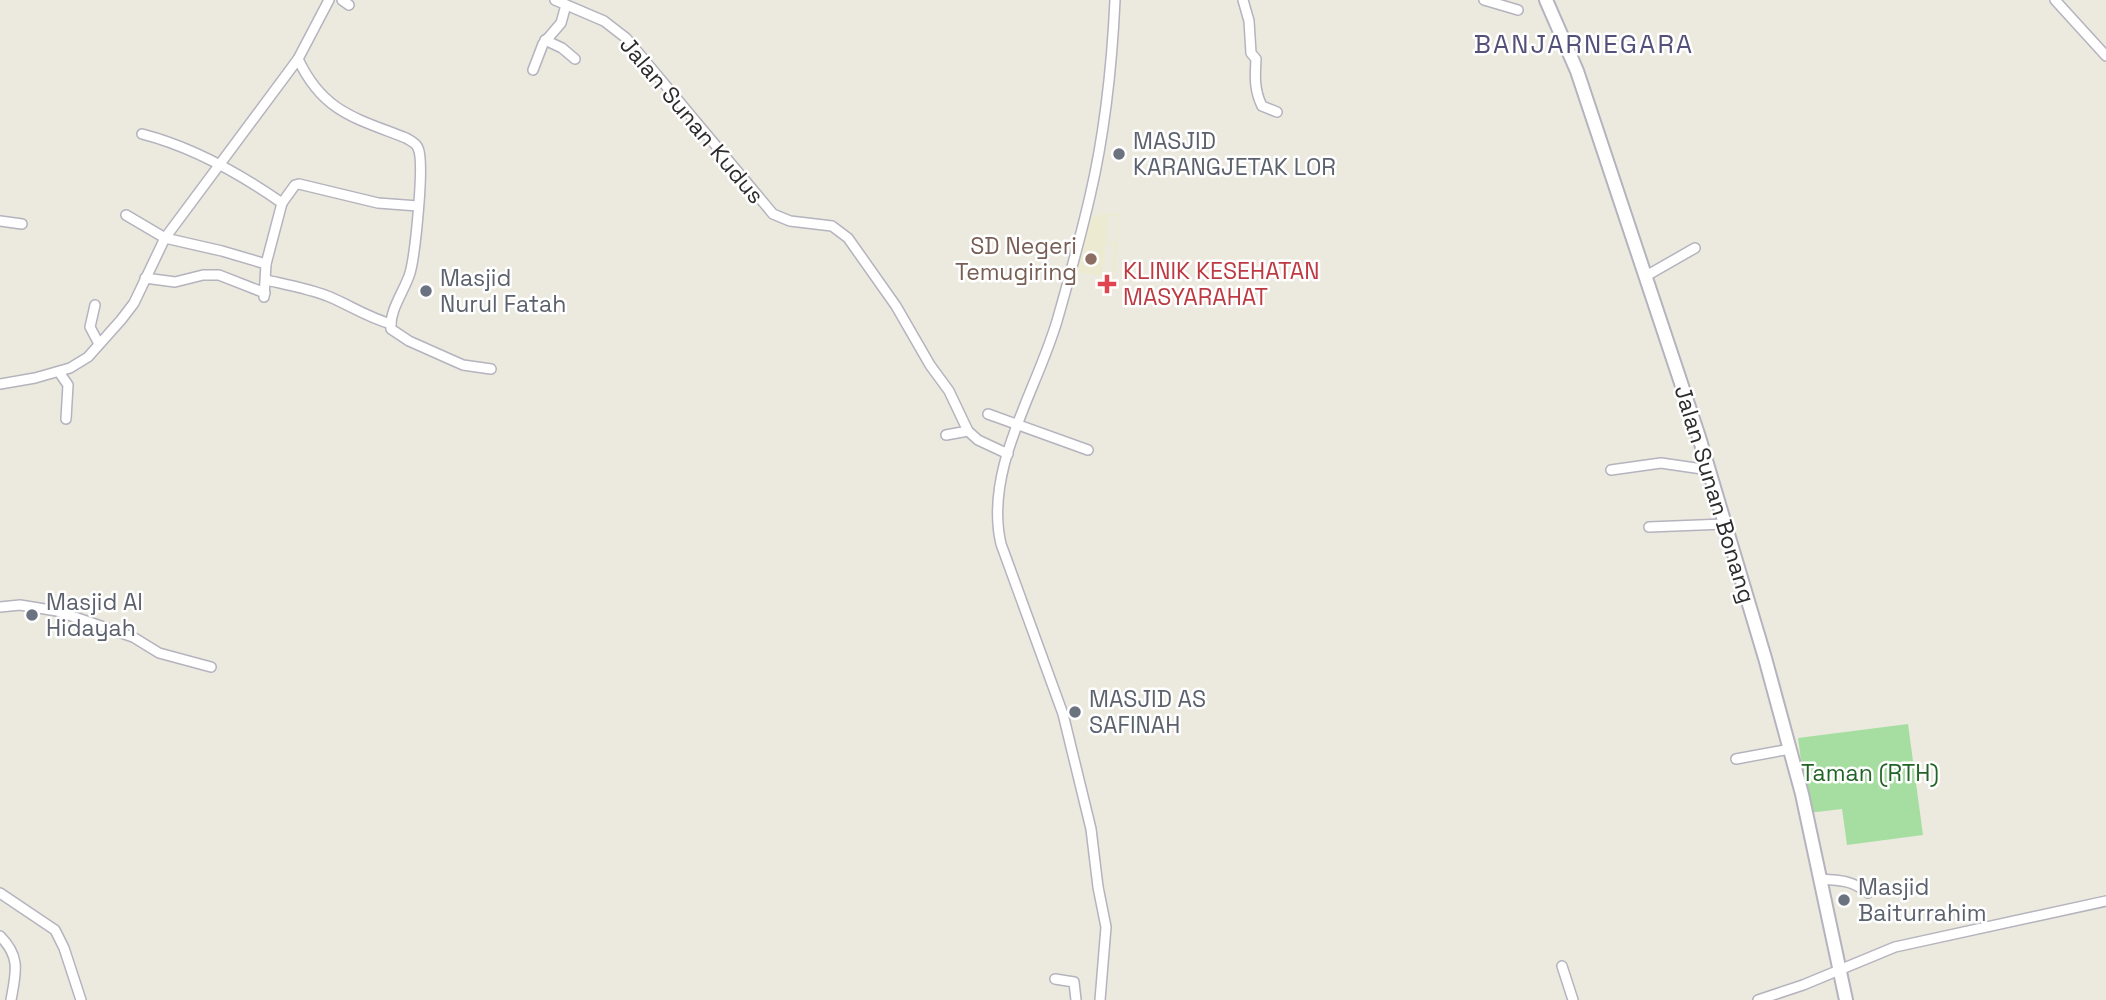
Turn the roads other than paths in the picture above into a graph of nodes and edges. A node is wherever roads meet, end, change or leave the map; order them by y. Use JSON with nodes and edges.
{"nodes":[{"id":1,"x":329,"y":0,"type":"edge"},
{"id":2,"x":555,"y":0,"type":"edge"},
{"id":3,"x":1115,"y":0,"type":"edge"},
{"id":4,"x":1243,"y":0,"type":"edge"},
{"id":5,"x":1484,"y":0,"type":"edge"},
{"id":6,"x":1546,"y":0,"type":"edge"},
{"id":7,"x":2055,"y":0,"type":"edge"},
{"id":8,"x":565,"y":5,"type":"junction"},
{"id":9,"x":1517,"y":10,"type":"dead end"},
{"id":10,"x":545,"y":40,"type":"junction"},
{"id":11,"x":2106,"y":56,"type":"edge"},
{"id":12,"x":298,"y":58,"type":"junction"},
{"id":13,"x":575,"y":59,"type":"dead end"},
{"id":14,"x":533,"y":69,"type":"dead end"},
{"id":15,"x":1277,"y":112,"type":"dead end"},
{"id":16,"x":142,"y":134,"type":"dead end"},
{"id":17,"x":219,"y":163,"type":"junction"},
{"id":18,"x":282,"y":203,"type":"junction"},
{"id":19,"x":418,"y":206,"type":"junction"},
{"id":20,"x":126,"y":215,"type":"dead end"},
{"id":21,"x":0,"y":221,"type":"edge"},
{"id":22,"x":22,"y":224,"type":"dead end"},
{"id":23,"x":165,"y":238,"type":"junction"},
{"id":24,"x":1695,"y":248,"type":"dead end"},
{"id":25,"x":266,"y":264,"type":"junction"},
{"id":26,"x":1646,"y":276,"type":"junction"},
{"id":27,"x":145,"y":278,"type":"junction"},
{"id":28,"x":266,"y":280,"type":"junction"},
{"id":29,"x":95,"y":305,"type":"dead end"},
{"id":30,"x":391,"y":324,"type":"junction"},
{"id":31,"x":99,"y":344,"type":"junction"},
{"id":32,"x":491,"y":369,"type":"dead end"},
{"id":33,"x":59,"y":372,"type":"junction"},
{"id":34,"x":0,"y":384,"type":"edge"},
{"id":35,"x":988,"y":415,"type":"dead end"},
{"id":36,"x":66,"y":419,"type":"dead end"},
{"id":37,"x":1016,"y":425,"type":"junction"},
{"id":38,"x":968,"y":431,"type":"junction"},
{"id":39,"x":946,"y":435,"type":"dead end"},
{"id":40,"x":1088,"y":450,"type":"dead end"},
{"id":41,"x":1008,"y":454,"type":"junction"},
{"id":42,"x":1611,"y":470,"type":"dead end"},
{"id":43,"x":1709,"y":470,"type":"junction"},
{"id":44,"x":1724,"y":524,"type":"junction"},
{"id":45,"x":1649,"y":527,"type":"dead end"},
{"id":46,"x":0,"y":607,"type":"edge"},
{"id":47,"x":211,"y":667,"type":"dead end"},
{"id":48,"x":1790,"y":749,"type":"junction"},
{"id":49,"x":1736,"y":759,"type":"dead end"},
{"id":50,"x":1819,"y":879,"type":"junction"},
{"id":51,"x":0,"y":893,"type":"edge"},
{"id":52,"x":1868,"y":893,"type":"dead end"},
{"id":53,"x":2106,"y":901,"type":"edge"},
{"id":54,"x":0,"y":936,"type":"edge"},
{"id":55,"x":1562,"y":966,"type":"dead end"},
{"id":56,"x":1839,"y":969,"type":"junction"},
{"id":57,"x":1055,"y":979,"type":"dead end"},
{"id":58,"x":11,"y":1000,"type":"edge"},
{"id":59,"x":82,"y":1000,"type":"edge"},
{"id":60,"x":1076,"y":1000,"type":"edge"},
{"id":61,"x":1100,"y":1000,"type":"edge"},
{"id":62,"x":1573,"y":1000,"type":"edge"},
{"id":63,"x":1758,"y":1000,"type":"edge"},
{"id":64,"x":1846,"y":1000,"type":"edge"}],
"edges":[{"from":1,"to":12,"type":"street"},
{"from":2,"to":8,"type":"street","name":"Jalan Sunan Kudus"},
{"from":3,"to":37,"type":"street"},
{"from":4,"to":15,"type":"street"},
{"from":5,"to":9,"type":"street"},
{"from":6,"to":26,"type":"street","name":"Jalan Sunan Bonang"},
{"from":7,"to":11,"type":"street"},
{"from":8,"to":10,"type":"street"},
{"from":8,"to":38,"type":"street","name":"Jalan Sunan Kudus"},
{"from":10,"to":13,"type":"street"},
{"from":10,"to":14,"type":"street"},
{"from":12,"to":17,"type":"street"},
{"from":12,"to":19,"type":"street"},
{"from":16,"to":17,"type":"street"},
{"from":17,"to":18,"type":"street"},
{"from":17,"to":23,"type":"street"},
{"from":18,"to":19,"type":"street"},
{"from":18,"to":25,"type":"street"},
{"from":19,"to":30,"type":"street"},
{"from":20,"to":23,"type":"street"},
{"from":21,"to":22,"type":"street"},
{"from":23,"to":25,"type":"street"},
{"from":23,"to":27,"type":"street"},
{"from":24,"to":26,"type":"street"},
{"from":25,"to":28,"type":"street"},
{"from":26,"to":43,"type":"street","name":"Jalan Sunan Bonang"},
{"from":27,"to":28,"type":"street"},
{"from":27,"to":31,"type":"street"},
{"from":28,"to":30,"type":"street"},
{"from":29,"to":31,"type":"street"},
{"from":30,"to":32,"type":"street"},
{"from":31,"to":33,"type":"street"},
{"from":33,"to":34,"type":"street"},
{"from":33,"to":36,"type":"street"},
{"from":35,"to":37,"type":"street"},
{"from":37,"to":40,"type":"street"},
{"from":37,"to":41,"type":"street"},
{"from":38,"to":39,"type":"street"},
{"from":38,"to":41,"type":"street"},
{"from":41,"to":61,"type":"street"},
{"from":42,"to":43,"type":"street"},
{"from":43,"to":44,"type":"street","name":"Jalan Sunan Bonang"},
{"from":44,"to":45,"type":"street"},
{"from":44,"to":48,"type":"street","name":"Jalan Sunan Bonang"},
{"from":46,"to":47,"type":"street"},
{"from":48,"to":49,"type":"street"},
{"from":48,"to":50,"type":"street","name":"Jalan Sunan Bonang"},
{"from":50,"to":52,"type":"street"},
{"from":50,"to":56,"type":"street","name":"Jalan Sunan Bonang"},
{"from":51,"to":59,"type":"street"},
{"from":53,"to":56,"type":"street"},
{"from":54,"to":58,"type":"street"},
{"from":55,"to":62,"type":"street"},
{"from":56,"to":63,"type":"street"},
{"from":56,"to":64,"type":"street","name":"Jalan Sunan Bonang"},
{"from":57,"to":60,"type":"street"}]}
